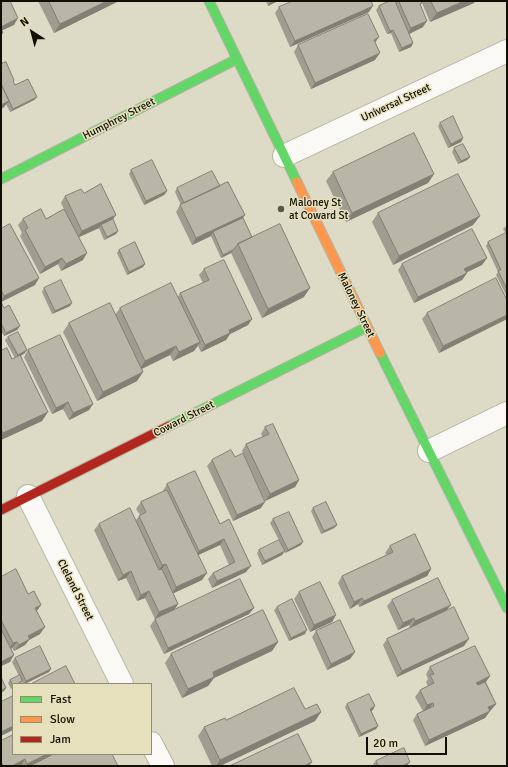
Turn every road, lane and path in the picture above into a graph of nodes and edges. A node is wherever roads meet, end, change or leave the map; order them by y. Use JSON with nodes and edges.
{"nodes":[{"id":1,"x":209,"y":1,"type":"edge"},
{"id":2,"x":507,"y":51,"type":"edge"},
{"id":3,"x":237,"y":59,"type":"junction"},
{"id":4,"x":284,"y":156,"type":"junction"},
{"id":5,"x":1,"y":179,"type":"edge"},
{"id":6,"x":367,"y":327,"type":"junction"},
{"id":7,"x":507,"y":413,"type":"edge"},
{"id":8,"x":429,"y":451,"type":"junction"},
{"id":9,"x":28,"y":496,"type":"junction"},
{"id":10,"x":1,"y":510,"type":"edge"},
{"id":11,"x":507,"y":608,"type":"edge"},
{"id":12,"x":122,"y":683,"type":"edge"},
{"id":13,"x":152,"y":745,"type":"edge"},
{"id":14,"x":163,"y":766,"type":"edge"}],
"edges":[{"from":1,"to":3,"type":"main road","name":"Maloney Street"},
{"from":2,"to":4,"type":"street","name":"Universal Street"},
{"from":3,"to":4,"type":"main road","name":"Maloney Street"},
{"from":3,"to":5,"type":"main road","name":"Humphrey Street"},
{"from":4,"to":6,"type":"main road","name":"Maloney Street"},
{"from":6,"to":8,"type":"main road","name":"Maloney Street"},
{"from":6,"to":9,"type":"main road","name":"Coward Street"},
{"from":7,"to":8,"type":"street"},
{"from":8,"to":11,"type":"main road","name":"Maloney Street"},
{"from":9,"to":10,"type":"main road","name":"Coward Street"},
{"from":9,"to":12,"type":"street","name":"Cleland Street"},
{"from":13,"to":14,"type":"street"}]}
